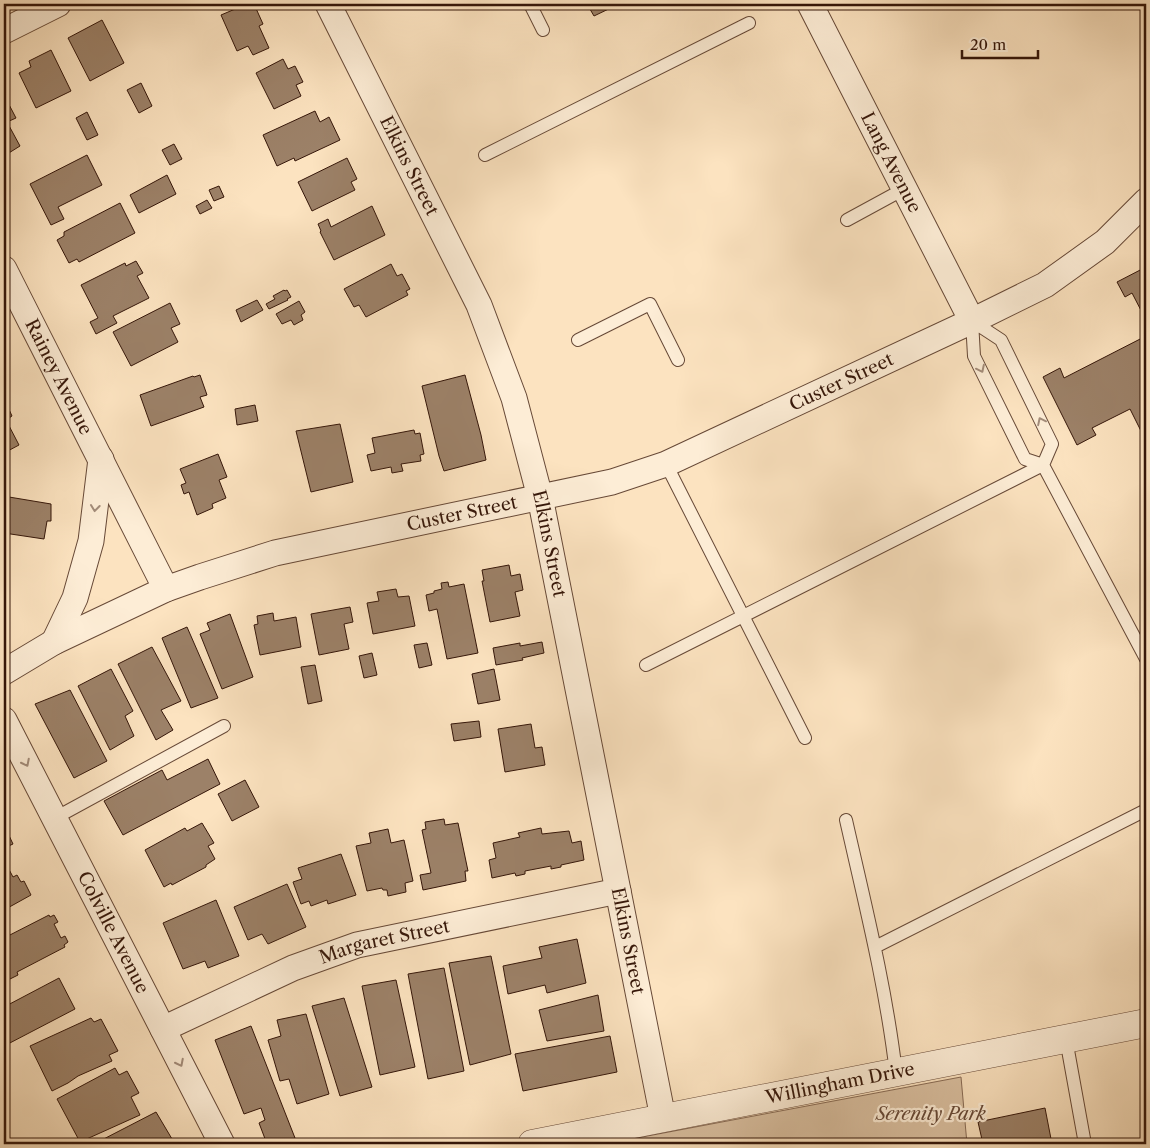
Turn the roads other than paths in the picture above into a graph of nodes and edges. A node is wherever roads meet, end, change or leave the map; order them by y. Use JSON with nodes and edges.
{"nodes":[{"id":1,"x":58,"y":4,"type":"edge"},
{"id":2,"x":328,"y":4,"type":"edge"},
{"id":3,"x":530,"y":4,"type":"edge"},
{"id":4,"x":810,"y":4,"type":"edge"},
{"id":5,"x":749,"y":23,"type":"dead end"},
{"id":6,"x":543,"y":30,"type":"dead end"},
{"id":7,"x":4,"y":31,"type":"edge"},
{"id":8,"x":486,"y":155,"type":"dead end"},
{"id":9,"x":904,"y":189,"type":"junction"},
{"id":10,"x":1146,"y":201,"type":"edge"},
{"id":11,"x":847,"y":220,"type":"dead end"},
{"id":12,"x":4,"y":269,"type":"edge"},
{"id":13,"x":972,"y":321,"type":"junction"},
{"id":14,"x":578,"y":340,"type":"dead end"},
{"id":15,"x":678,"y":360,"type":"dead end"},
{"id":16,"x":101,"y":459,"type":"junction"},
{"id":17,"x":666,"y":464,"type":"junction"},
{"id":18,"x":1043,"y":465,"type":"junction"},
{"id":19,"x":540,"y":497,"type":"junction"},
{"id":20,"x":166,"y":589,"type":"junction"},
{"id":21,"x":744,"y":616,"type":"junction"},
{"id":22,"x":54,"y":642,"type":"junction"},
{"id":23,"x":1146,"y":658,"type":"edge"},
{"id":24,"x":646,"y":666,"type":"dead end"},
{"id":25,"x":4,"y":672,"type":"edge"},
{"id":26,"x":4,"y":720,"type":"edge"},
{"id":27,"x":224,"y":726,"type":"dead end"},
{"id":28,"x":805,"y":738,"type":"dead end"},
{"id":29,"x":1146,"y":810,"type":"edge"},
{"id":30,"x":55,"y":818,"type":"junction"},
{"id":31,"x":846,"y":820,"type":"dead end"},
{"id":32,"x":618,"y":890,"type":"junction"},
{"id":33,"x":875,"y":946,"type":"junction"},
{"id":34,"x":1146,"y":1024,"type":"edge"},
{"id":35,"x":163,"y":1029,"type":"junction"},
{"id":36,"x":1066,"y":1039,"type":"junction"},
{"id":37,"x":896,"y":1073,"type":"junction"},
{"id":38,"x":663,"y":1118,"type":"junction"},
{"id":39,"x":222,"y":1144,"type":"edge"},
{"id":40,"x":532,"y":1144,"type":"edge"},
{"id":41,"x":1085,"y":1144,"type":"edge"}],
"edges":[{"from":1,"to":7,"type":"street"},
{"from":2,"to":19,"type":"street","name":"Elkins Street"},
{"from":3,"to":6,"type":"lane"},
{"from":4,"to":9,"type":"street","name":"Lang Avenue"},
{"from":5,"to":8,"type":"lane"},
{"from":9,"to":11,"type":"lane"},
{"from":9,"to":13,"type":"street","name":"Lang Avenue"},
{"from":10,"to":13,"type":"street","name":"Custer Street"},
{"from":12,"to":16,"type":"street","name":"Rainey Avenue"},
{"from":13,"to":17,"type":"street","name":"Custer Street"},
{"from":13,"to":18,"type":"lane","one_way":true},
{"from":18,"to":13,"type":"lane","one_way":true},
{"from":14,"to":15,"type":"lane"},
{"from":16,"to":20,"type":"street","name":"Rainey Avenue"},
{"from":16,"to":22,"type":"street","one_way":true},
{"from":17,"to":19,"type":"street","name":"Custer Street"},
{"from":17,"to":21,"type":"lane"},
{"from":18,"to":21,"type":"lane"},
{"from":18,"to":23,"type":"lane"},
{"from":19,"to":20,"type":"street","name":"Custer Street"},
{"from":19,"to":32,"type":"street","name":"Elkins Street"},
{"from":20,"to":22,"type":"street","name":"Custer Street"},
{"from":21,"to":24,"type":"lane"},
{"from":21,"to":28,"type":"lane"},
{"from":22,"to":25,"type":"street","name":"Custer Street"},
{"from":26,"to":30,"type":"street","name":"Colville Avenue","one_way":true},
{"from":27,"to":30,"type":"lane"},
{"from":29,"to":33,"type":"lane"},
{"from":30,"to":35,"type":"street","name":"Colville Avenue"},
{"from":31,"to":33,"type":"lane"},
{"from":32,"to":35,"type":"street","name":"Margaret Street"},
{"from":32,"to":38,"type":"street","name":"Elkins Street"},
{"from":33,"to":37,"type":"lane"},
{"from":34,"to":36,"type":"street","name":"Willingham Drive"},
{"from":35,"to":39,"type":"street","name":"Colville Avenue","one_way":true},
{"from":36,"to":37,"type":"street","name":"Willingham Drive"},
{"from":36,"to":41,"type":"lane"},
{"from":37,"to":38,"type":"street","name":"Willingham Drive"},
{"from":38,"to":40,"type":"street","name":"Willingham Drive"}]}
